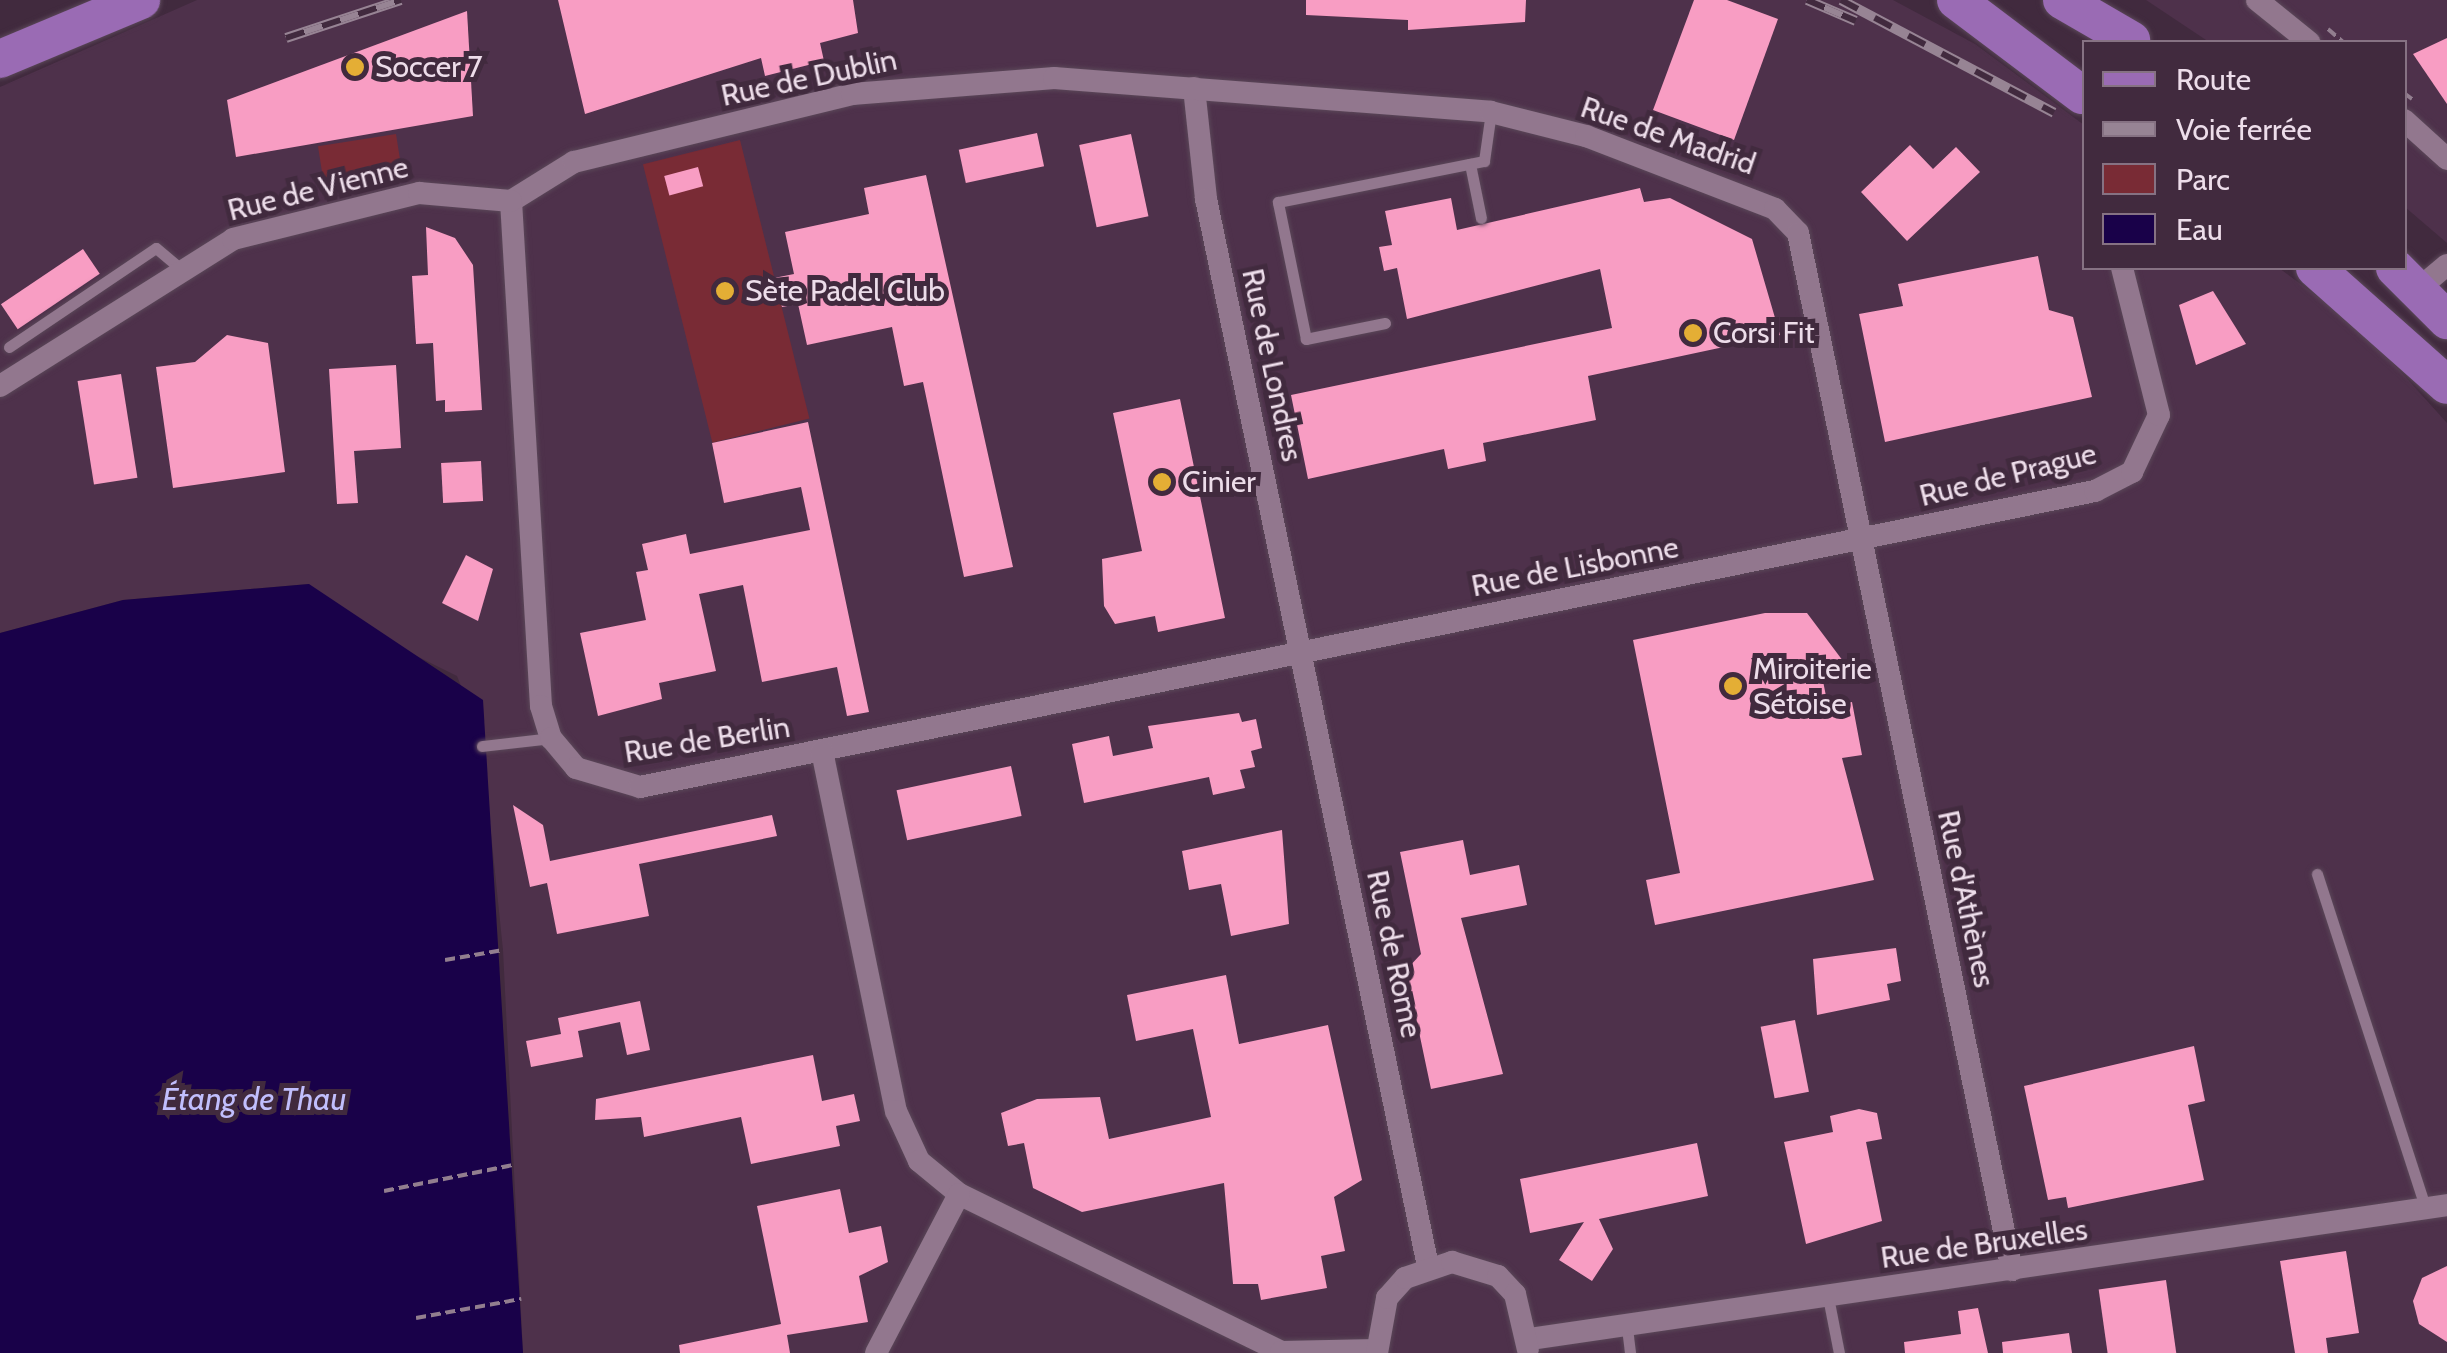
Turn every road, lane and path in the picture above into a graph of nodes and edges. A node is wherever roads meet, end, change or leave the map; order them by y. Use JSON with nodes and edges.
{"nodes":[{"id":1,"x":103,"y":0,"type":"edge"},
{"id":2,"x":142,"y":0,"type":"edge"},
{"id":3,"x":1956,"y":0,"type":"edge"},
{"id":4,"x":2062,"y":0,"type":"edge"},
{"id":5,"x":2257,"y":0,"type":"edge"},
{"id":6,"x":2128,"y":40,"type":"edge"},
{"id":7,"x":2307,"y":40,"type":"edge"},
{"id":8,"x":0,"y":57,"type":"edge"},
{"id":9,"x":1194,"y":88,"type":"junction"},
{"id":10,"x":2082,"y":90,"type":"edge"},
{"id":11,"x":1490,"y":112,"type":"junction"},
{"id":12,"x":2407,"y":123,"type":"edge"},
{"id":13,"x":2447,"y":158,"type":"edge"},
{"id":14,"x":1470,"y":164,"type":"junction"},
{"id":15,"x":511,"y":201,"type":"junction"},
{"id":16,"x":1480,"y":218,"type":"dead end"},
{"id":17,"x":2447,"y":265,"type":"edge"},
{"id":18,"x":180,"y":268,"type":"junction"},
{"id":19,"x":2123,"y":270,"type":"edge"},
{"id":20,"x":2317,"y":270,"type":"edge"},
{"id":21,"x":2406,"y":278,"type":"edge"},
{"id":22,"x":2447,"y":320,"type":"edge"},
{"id":23,"x":1385,"y":324,"type":"dead end"},
{"id":24,"x":9,"y":346,"type":"dead end"},
{"id":25,"x":2447,"y":385,"type":"edge"},
{"id":26,"x":0,"y":386,"type":"edge"},
{"id":27,"x":1861,"y":540,"type":"junction"},
{"id":28,"x":1300,"y":654,"type":"junction"},
{"id":29,"x":551,"y":738,"type":"junction"},
{"id":30,"x":482,"y":746,"type":"dead end"},
{"id":31,"x":822,"y":751,"type":"junction"},
{"id":32,"x":2317,"y":874,"type":"dead end"},
{"id":33,"x":503,"y":950,"type":"dead end"},
{"id":34,"x":445,"y":960,"type":"dead end"},
{"id":35,"x":513,"y":1165,"type":"dead end"},
{"id":36,"x":384,"y":1191,"type":"dead end"},
{"id":37,"x":959,"y":1194,"type":"junction"},
{"id":38,"x":2436,"y":1207,"type":"edge"},
{"id":39,"x":1428,"y":1266,"type":"junction"},
{"id":40,"x":2012,"y":1270,"type":"junction"},
{"id":41,"x":1828,"y":1296,"type":"junction"},
{"id":42,"x":520,"y":1299,"type":"dead end"},
{"id":43,"x":416,"y":1318,"type":"dead end"},
{"id":44,"x":1626,"y":1328,"type":"junction"},
{"id":45,"x":1529,"y":1346,"type":"edge"},
{"id":46,"x":1376,"y":1352,"type":"edge"},
{"id":47,"x":876,"y":1353,"type":"edge"},
{"id":48,"x":1630,"y":1353,"type":"edge"},
{"id":49,"x":1839,"y":1353,"type":"edge"}],
"edges":[{"from":1,"to":8,"type":"main road"},
{"from":2,"to":8,"type":"main road"},
{"from":3,"to":10,"type":"main road"},
{"from":4,"to":6,"type":"main road"},
{"from":5,"to":7,"type":"street"},
{"from":9,"to":11,"type":"street","name":"Rue de Madrid"},
{"from":9,"to":15,"type":"street","name":"Rue de Dublin"},
{"from":9,"to":28,"type":"street","name":"Rue de Londres"},
{"from":11,"to":14,"type":"lane"},
{"from":11,"to":27,"type":"street","name":"Rue de Madrid"},
{"from":12,"to":13,"type":"street"},
{"from":14,"to":16,"type":"lane"},
{"from":14,"to":23,"type":"lane"},
{"from":15,"to":18,"type":"street","name":"Rue de Vienne"},
{"from":15,"to":29,"type":"street"},
{"from":17,"to":21,"type":"street"},
{"from":18,"to":24,"type":"lane"},
{"from":18,"to":26,"type":"street","name":"Rue de Vienne"},
{"from":19,"to":27,"type":"street","name":"Rue de Prague"},
{"from":20,"to":25,"type":"main road"},
{"from":21,"to":22,"type":"main road"},
{"from":27,"to":28,"type":"street","name":"Rue de Lisbonne"},
{"from":27,"to":40,"type":"street","name":"Rue d'Athènes"},
{"from":28,"to":31,"type":"street","name":"Rue de Berlin"},
{"from":28,"to":39,"type":"street","name":"Rue de Rome"},
{"from":29,"to":30,"type":"lane"},
{"from":29,"to":31,"type":"street","name":"Rue de Berlin"},
{"from":31,"to":37,"type":"street"},
{"from":32,"to":38,"type":"lane"},
{"from":33,"to":34,"type":"path"},
{"from":35,"to":36,"type":"path"},
{"from":37,"to":46,"type":"street"},
{"from":37,"to":47,"type":"street"},
{"from":38,"to":40,"type":"street","name":"Rue de Bruxelles"},
{"from":39,"to":45,"type":"street"},
{"from":39,"to":46,"type":"street"},
{"from":40,"to":41,"type":"street","name":"Rue de Bruxelles"},
{"from":41,"to":44,"type":"street","name":"Rue de Bruxelles"},
{"from":41,"to":49,"type":"lane"},
{"from":42,"to":43,"type":"path"},
{"from":44,"to":45,"type":"street","name":"Rue de Bruxelles"},
{"from":44,"to":48,"type":"lane"}]}
